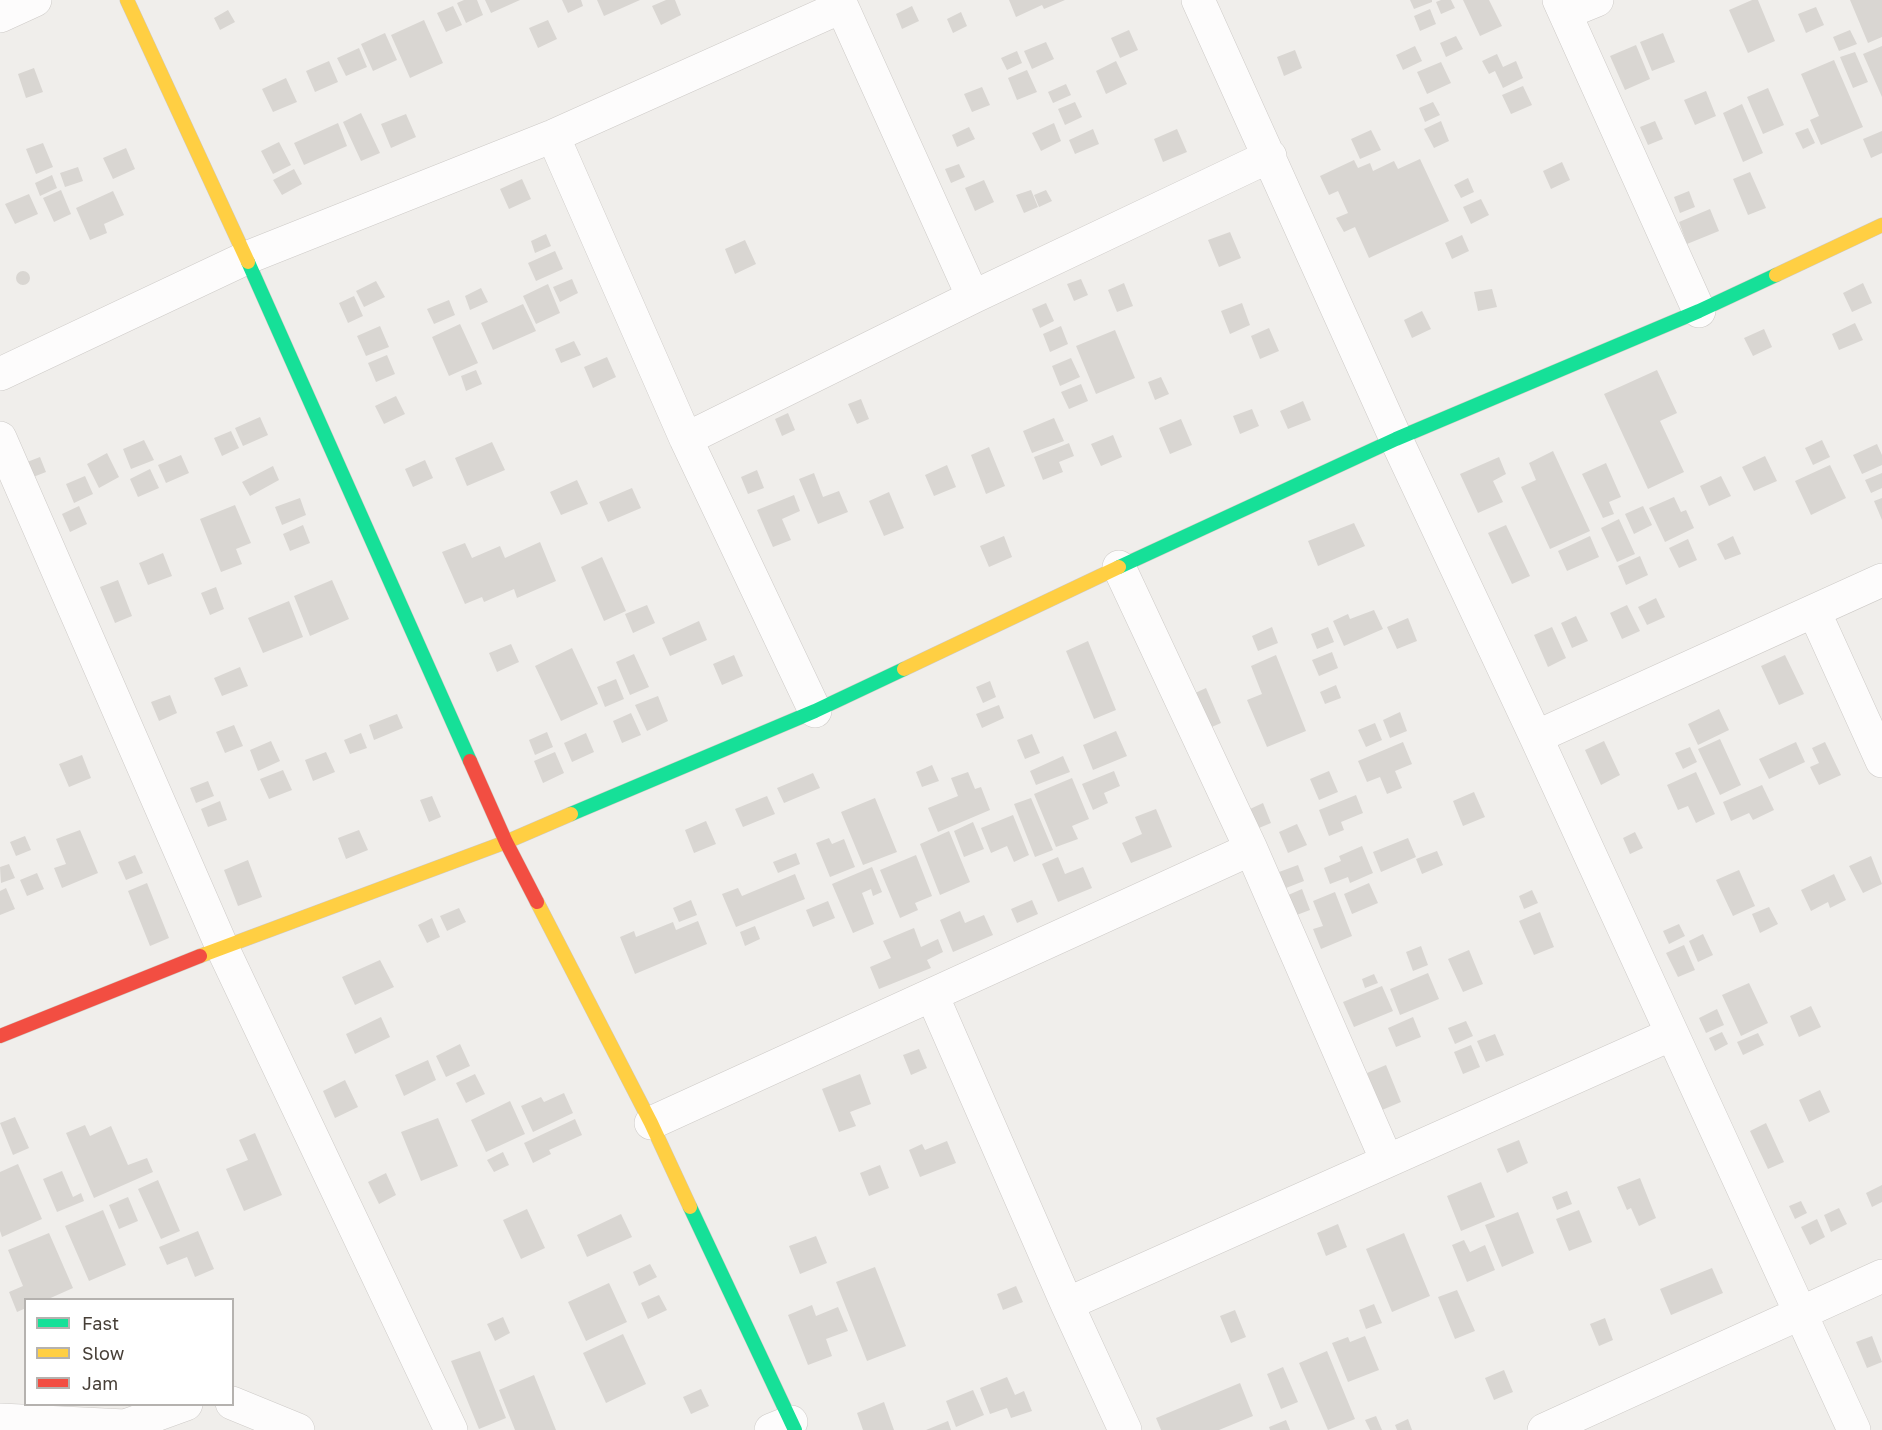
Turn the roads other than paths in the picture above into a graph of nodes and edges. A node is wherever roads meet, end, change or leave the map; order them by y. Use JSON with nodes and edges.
{"nodes":[{"id":1,"x":35,"y":0,"type":"edge"},
{"id":2,"x":127,"y":0,"type":"edge"},
{"id":3,"x":1198,"y":0,"type":"edge"},
{"id":4,"x":1597,"y":0,"type":"edge"},
{"id":5,"x":840,"y":3,"type":"edge"},
{"id":6,"x":1562,"y":7,"type":"edge"},
{"id":7,"x":0,"y":16,"type":"edge"},
{"id":8,"x":553,"y":136,"type":"junction"},
{"id":9,"x":1269,"y":156,"type":"junction"},
{"id":10,"x":1882,"y":225,"type":"edge"},
{"id":11,"x":246,"y":258,"type":"junction"},
{"id":12,"x":973,"y":297,"type":"junction"},
{"id":13,"x":1698,"y":311,"type":"junction"},
{"id":14,"x":0,"y":374,"type":"edge"},
{"id":15,"x":0,"y":438,"type":"edge"},
{"id":16,"x":686,"y":439,"type":"junction"},
{"id":17,"x":1396,"y":439,"type":"junction"},
{"id":18,"x":1119,"y":567,"type":"junction"},
{"id":19,"x":1882,"y":580,"type":"edge"},
{"id":20,"x":1814,"y":611,"type":"junction"},
{"id":21,"x":815,"y":711,"type":"junction"},
{"id":22,"x":1536,"y":737,"type":"junction"},
{"id":23,"x":1882,"y":761,"type":"edge"},
{"id":24,"x":506,"y":842,"type":"junction"},
{"id":25,"x":1251,"y":849,"type":"junction"},
{"id":26,"x":222,"y":947,"type":"junction"},
{"id":27,"x":932,"y":995,"type":"junction"},
{"id":28,"x":1672,"y":1034,"type":"junction"},
{"id":29,"x":0,"y":1036,"type":"edge"},
{"id":30,"x":651,"y":1123,"type":"junction"},
{"id":31,"x":1387,"y":1161,"type":"junction"},
{"id":32,"x":1882,"y":1276,"type":"edge"},
{"id":33,"x":1067,"y":1304,"type":"junction"},
{"id":34,"x":1800,"y":1313,"type":"junction"},
{"id":35,"x":234,"y":1404,"type":"edge"},
{"id":36,"x":180,"y":1406,"type":"edge"},
{"id":37,"x":0,"y":1420,"type":"edge"},
{"id":38,"x":0,"y":1425,"type":"edge"},
{"id":39,"x":786,"y":1427,"type":"edge"},
{"id":40,"x":8,"y":1430,"type":"edge"},
{"id":41,"x":298,"y":1430,"type":"edge"},
{"id":42,"x":451,"y":1430,"type":"edge"},
{"id":43,"x":1125,"y":1430,"type":"edge"},
{"id":44,"x":1544,"y":1430,"type":"edge"},
{"id":45,"x":1854,"y":1430,"type":"edge"}],
"edges":[{"from":1,"to":7,"type":"street"},
{"from":2,"to":11,"type":"street"},
{"from":3,"to":9,"type":"street"},
{"from":4,"to":6,"type":"street"},
{"from":5,"to":8,"type":"street"},
{"from":5,"to":12,"type":"street"},
{"from":6,"to":13,"type":"street"},
{"from":8,"to":11,"type":"street"},
{"from":8,"to":16,"type":"street"},
{"from":9,"to":12,"type":"street"},
{"from":9,"to":17,"type":"street"},
{"from":10,"to":13,"type":"street"},
{"from":11,"to":14,"type":"street"},
{"from":11,"to":24,"type":"street"},
{"from":12,"to":16,"type":"street"},
{"from":13,"to":17,"type":"street"},
{"from":15,"to":26,"type":"street"},
{"from":16,"to":21,"type":"street"},
{"from":17,"to":18,"type":"street"},
{"from":17,"to":22,"type":"street"},
{"from":18,"to":21,"type":"street"},
{"from":18,"to":25,"type":"street"},
{"from":19,"to":20,"type":"street"},
{"from":20,"to":22,"type":"street"},
{"from":20,"to":23,"type":"street"},
{"from":21,"to":24,"type":"street"},
{"from":22,"to":28,"type":"street"},
{"from":24,"to":26,"type":"street"},
{"from":24,"to":30,"type":"street"},
{"from":25,"to":27,"type":"street"},
{"from":25,"to":31,"type":"street"},
{"from":26,"to":29,"type":"street"},
{"from":26,"to":42,"type":"street"},
{"from":27,"to":30,"type":"street"},
{"from":27,"to":33,"type":"street"},
{"from":28,"to":31,"type":"street"},
{"from":28,"to":34,"type":"street"},
{"from":30,"to":39,"type":"street"},
{"from":31,"to":33,"type":"street"},
{"from":32,"to":34,"type":"street"},
{"from":33,"to":43,"type":"street"},
{"from":34,"to":44,"type":"street"},
{"from":34,"to":45,"type":"street"},
{"from":35,"to":41,"type":"street"},
{"from":36,"to":37,"type":"street"},
{"from":38,"to":40,"type":"street"}]}
